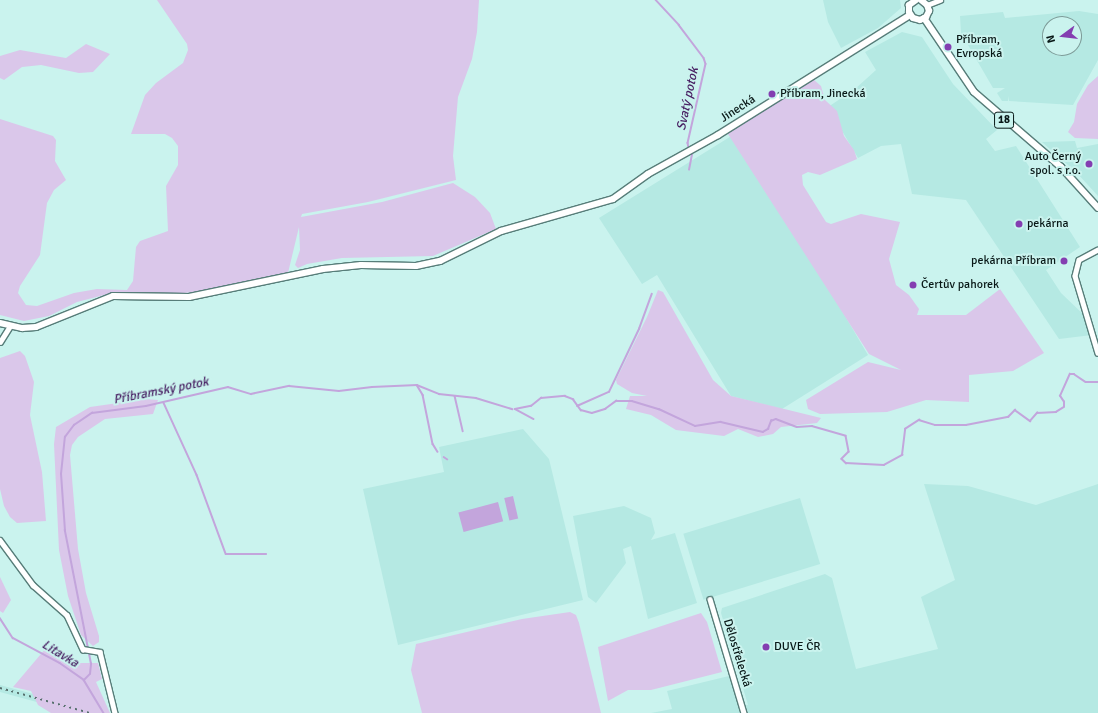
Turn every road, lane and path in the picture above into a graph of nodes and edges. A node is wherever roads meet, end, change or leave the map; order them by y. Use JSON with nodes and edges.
{"nodes":[{"id":1,"x":915,"y":0,"type":"edge"},
{"id":2,"x":922,"y":0,"type":"edge"},
{"id":3,"x":940,"y":0,"type":"edge"},
{"id":4,"x":927,"y":4,"type":"junction"},
{"id":5,"x":910,"y":15,"type":"junction"},
{"id":6,"x":924,"y":18,"type":"junction"},
{"id":7,"x":1098,"y":208,"type":"edge"},
{"id":8,"x":1098,"y":250,"type":"edge"},
{"id":9,"x":0,"y":323,"type":"edge"},
{"id":10,"x":10,"y":326,"type":"junction"},
{"id":11,"x":0,"y":342,"type":"edge"},
{"id":12,"x":1098,"y":353,"type":"edge"},
{"id":13,"x":0,"y":540,"type":"edge"},
{"id":14,"x":710,"y":599,"type":"dead end"},
{"id":15,"x":115,"y":713,"type":"edge"},
{"id":16,"x":744,"y":713,"type":"edge"}],
"edges":[{"from":1,"to":5,"type":"main road"},
{"from":2,"to":4,"type":"main road"},
{"from":3,"to":4,"type":"street"},
{"from":4,"to":6,"type":"main road"},
{"from":5,"to":6,"type":"main road"},
{"from":5,"to":10,"type":"main road","name":"Jinecká"},
{"from":6,"to":7,"type":"main road","number":"18"},
{"from":8,"to":12,"type":"street"},
{"from":9,"to":10,"type":"main road","name":"Jinecká"},
{"from":10,"to":11,"type":"street"},
{"from":13,"to":15,"type":"street"},
{"from":14,"to":16,"type":"street","name":"Dělostřelecká"}]}
